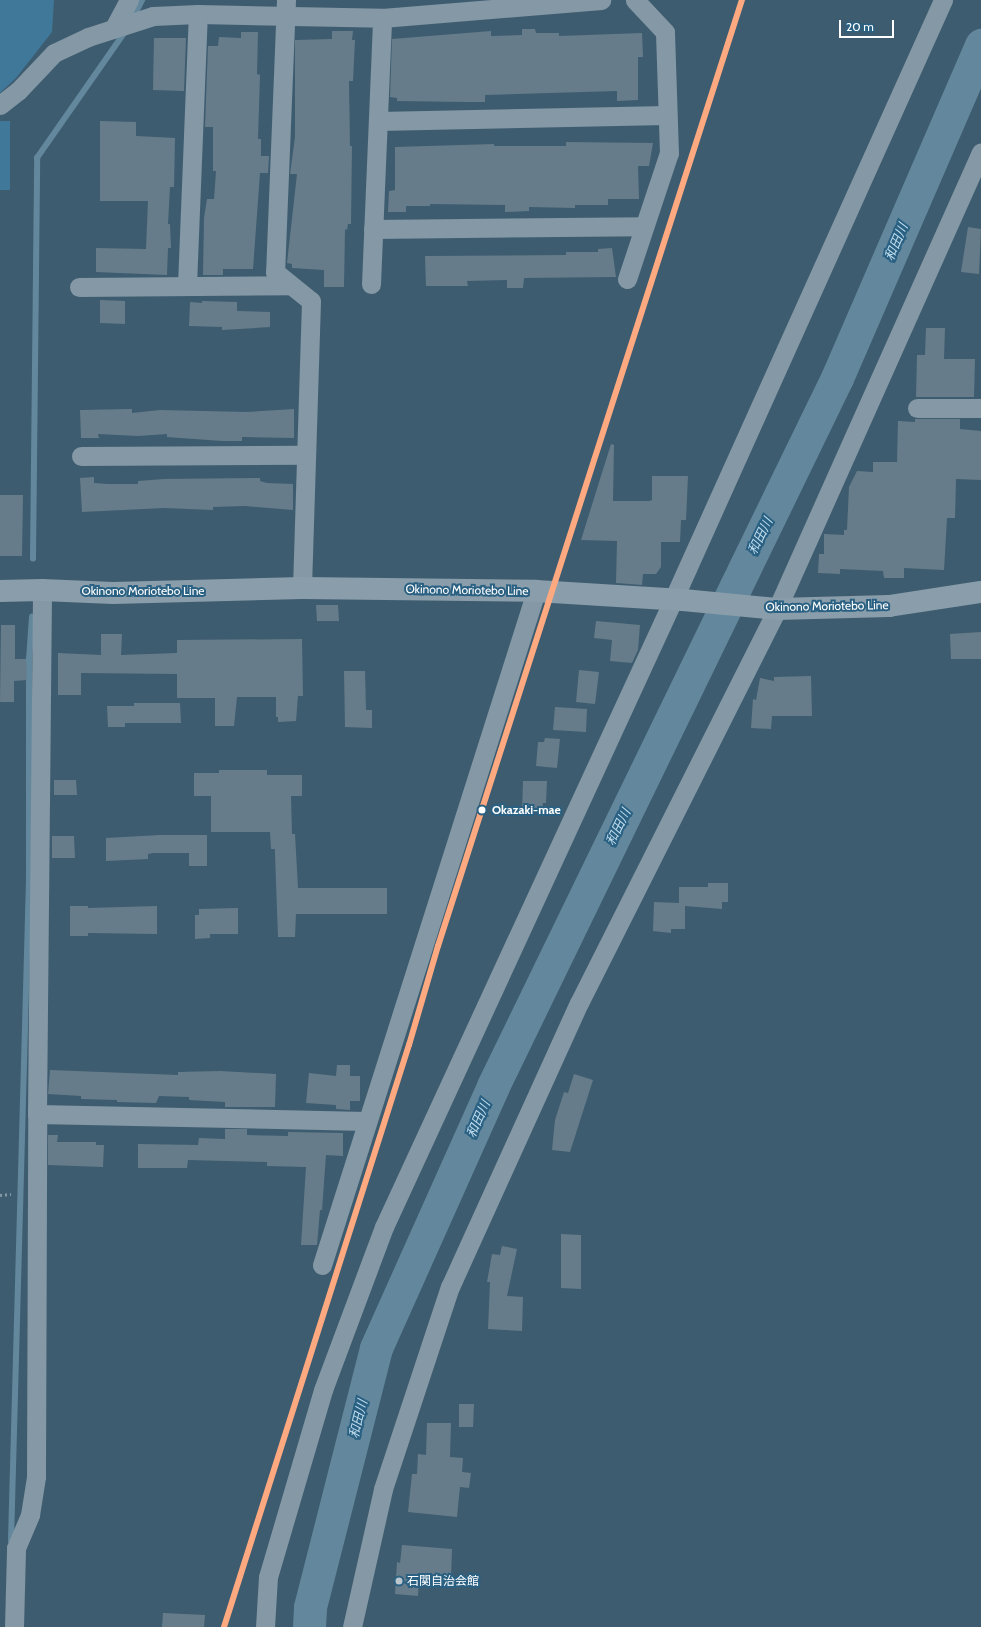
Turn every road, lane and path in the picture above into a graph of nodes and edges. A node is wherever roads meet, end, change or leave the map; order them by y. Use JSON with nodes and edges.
{"nodes":[{"id":1,"x":129,"y":0,"type":"edge"},
{"id":2,"x":601,"y":0,"type":"edge"},
{"id":3,"x":635,"y":0,"type":"edge"},
{"id":4,"x":943,"y":0,"type":"edge"},
{"id":5,"x":286,"y":8,"type":"edge"},
{"id":6,"x":198,"y":14,"type":"junction"},
{"id":7,"x":382,"y":18,"type":"junction"},
{"id":8,"x":114,"y":28,"type":"junction"},
{"id":9,"x":0,"y":105,"type":"edge"},
{"id":10,"x":668,"y":115,"type":"junction"},
{"id":11,"x":378,"y":121,"type":"junction"},
{"id":12,"x":981,"y":152,"type":"edge"},
{"id":13,"x":644,"y":226,"type":"junction"},
{"id":14,"x":373,"y":229,"type":"junction"},
{"id":15,"x":627,"y":279,"type":"dead end"},
{"id":16,"x":371,"y":284,"type":"dead end"},
{"id":17,"x":187,"y":285,"type":"junction"},
{"id":18,"x":290,"y":285,"type":"junction"},
{"id":19,"x":79,"y":287,"type":"dead end"},
{"id":20,"x":917,"y":408,"type":"dead end"},
{"id":21,"x":981,"y":408,"type":"edge"},
{"id":22,"x":306,"y":455,"type":"junction"},
{"id":23,"x":81,"y":456,"type":"dead end"},
{"id":24,"x":302,"y":588,"type":"junction"},
{"id":25,"x":42,"y":590,"type":"junction"},
{"id":26,"x":0,"y":591,"type":"edge"},
{"id":27,"x":536,"y":591,"type":"junction"},
{"id":28,"x":981,"y":592,"type":"edge"},
{"id":29,"x":678,"y":600,"type":"junction"},
{"id":30,"x":772,"y":608,"type":"junction"},
{"id":31,"x":37,"y":1114,"type":"junction"},
{"id":32,"x":366,"y":1121,"type":"junction"},
{"id":33,"x":0,"y":1194,"type":"edge"},
{"id":34,"x":11,"y":1194,"type":"dead end"},
{"id":35,"x":322,"y":1265,"type":"dead end"},
{"id":36,"x":14,"y":1627,"type":"edge"},
{"id":37,"x":265,"y":1627,"type":"edge"},
{"id":38,"x":352,"y":1627,"type":"edge"}],
"edges":[{"from":1,"to":8,"type":"street"},
{"from":2,"to":7,"type":"street"},
{"from":3,"to":10,"type":"street"},
{"from":4,"to":29,"type":"street"},
{"from":5,"to":6,"type":"street"},
{"from":5,"to":7,"type":"street"},
{"from":5,"to":18,"type":"street"},
{"from":6,"to":8,"type":"street"},
{"from":6,"to":17,"type":"street"},
{"from":7,"to":11,"type":"street"},
{"from":8,"to":9,"type":"street"},
{"from":10,"to":11,"type":"street"},
{"from":10,"to":13,"type":"street"},
{"from":11,"to":14,"type":"street"},
{"from":12,"to":30,"type":"street"},
{"from":13,"to":14,"type":"street"},
{"from":13,"to":15,"type":"street"},
{"from":14,"to":16,"type":"street"},
{"from":17,"to":18,"type":"street"},
{"from":17,"to":19,"type":"street"},
{"from":18,"to":22,"type":"street"},
{"from":20,"to":21,"type":"street"},
{"from":22,"to":23,"type":"street"},
{"from":22,"to":24,"type":"street"},
{"from":24,"to":25,"type":"main road","name":"Okinono Moriotebo Line"},
{"from":24,"to":27,"type":"main road","name":"Okinono Moriotebo Line"},
{"from":25,"to":26,"type":"main road","name":"Okinono Moriotebo Line"},
{"from":25,"to":31,"type":"street"},
{"from":27,"to":29,"type":"main road","name":"Okinono Moriotebo Line"},
{"from":27,"to":32,"type":"street"},
{"from":28,"to":30,"type":"main road","name":"Okinono Moriotebo Line"},
{"from":29,"to":30,"type":"main road","name":"Okinono Moriotebo Line"},
{"from":29,"to":37,"type":"street"},
{"from":30,"to":38,"type":"street"},
{"from":31,"to":32,"type":"street"},
{"from":31,"to":36,"type":"street"},
{"from":32,"to":35,"type":"street"},
{"from":33,"to":34,"type":"path"}]}
